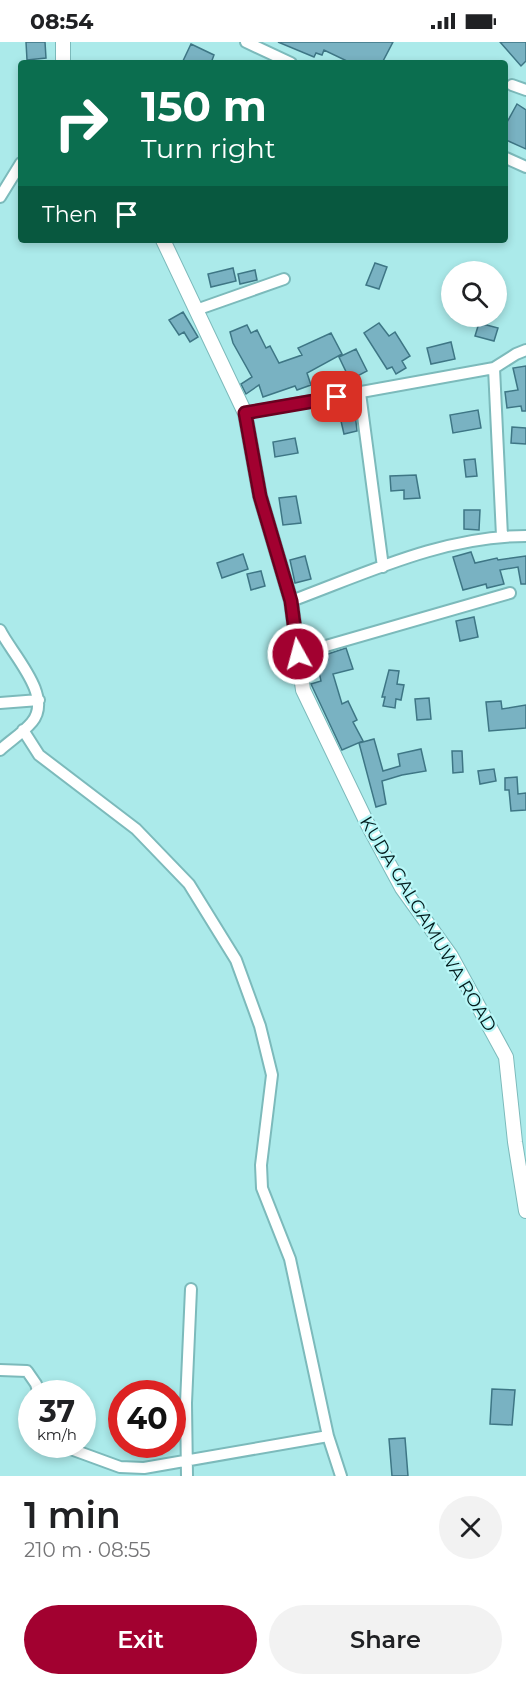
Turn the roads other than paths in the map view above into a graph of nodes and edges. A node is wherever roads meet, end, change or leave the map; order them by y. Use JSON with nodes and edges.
{"nodes":[{"id":1,"x":63,"y":42,"type":"edge"},
{"id":2,"x":246,"y":42,"type":"edge"},
{"id":3,"x":63,"y":60,"type":"edge"},
{"id":4,"x":285,"y":60,"type":"edge"},
{"id":5,"x":512,"y":85,"type":"dead end"},
{"id":6,"x":526,"y":90,"type":"edge"},
{"id":7,"x":508,"y":159,"type":"edge"},
{"id":8,"x":526,"y":167,"type":"edge"},
{"id":9,"x":18,"y":168,"type":"edge"},
{"id":10,"x":0,"y":196,"type":"edge"},
{"id":11,"x":164,"y":243,"type":"edge"},
{"id":12,"x":284,"y":279,"type":"dead end"},
{"id":13,"x":196,"y":310,"type":"junction"},
{"id":14,"x":526,"y":350,"type":"edge"},
{"id":15,"x":494,"y":368,"type":"junction"},
{"id":16,"x":360,"y":393,"type":"junction"},
{"id":17,"x":245,"y":413,"type":"junction"},
{"id":18,"x":502,"y":536,"type":"junction"},
{"id":19,"x":526,"y":536,"type":"edge"},
{"id":20,"x":383,"y":567,"type":"junction"},
{"id":21,"x":510,"y":594,"type":"dead end"},
{"id":22,"x":291,"y":601,"type":"junction"},
{"id":23,"x":0,"y":630,"type":"edge"},
{"id":24,"x":4,"y":647,"type":"edge"},
{"id":25,"x":298,"y":654,"type":"junction"},
{"id":26,"x":39,"y":700,"type":"junction"},
{"id":27,"x":0,"y":703,"type":"edge"},
{"id":28,"x":23,"y":730,"type":"junction"},
{"id":29,"x":0,"y":750,"type":"edge"},
{"id":30,"x":526,"y":1211,"type":"edge"},
{"id":31,"x":191,"y":1289,"type":"dead end"},
{"id":32,"x":0,"y":1370,"type":"edge"},
{"id":33,"x":33,"y":1380,"type":"edge"},
{"id":34,"x":328,"y":1436,"type":"junction"},
{"id":35,"x":95,"y":1458,"type":"edge"},
{"id":36,"x":185,"y":1460,"type":"junction"},
{"id":37,"x":187,"y":1476,"type":"edge"},
{"id":38,"x":341,"y":1476,"type":"edge"}],
"edges":[{"from":1,"to":3,"type":"street"},
{"from":2,"to":4,"type":"street"},
{"from":5,"to":6,"type":"street"},
{"from":7,"to":8,"type":"street"},
{"from":9,"to":10,"type":"street"},
{"from":11,"to":13,"type":"street","name":"KUDA GALGAMUWA ROAD"},
{"from":12,"to":13,"type":"street"},
{"from":13,"to":17,"type":"street","name":"KUDA GALGAMUWA ROAD"},
{"from":14,"to":15,"type":"street"},
{"from":15,"to":16,"type":"street"},
{"from":15,"to":18,"type":"street"},
{"from":16,"to":17,"type":"street"},
{"from":16,"to":20,"type":"street"},
{"from":17,"to":22,"type":"street","name":"KUDA GALGAMUWA ROAD"},
{"from":18,"to":19,"type":"street"},
{"from":18,"to":20,"type":"street"},
{"from":20,"to":22,"type":"street"},
{"from":21,"to":25,"type":"street"},
{"from":22,"to":25,"type":"street","name":"KUDA GALGAMUWA ROAD"},
{"from":23,"to":24,"type":"street"},
{"from":24,"to":26,"type":"street"},
{"from":25,"to":30,"type":"street","name":"KUDA GALGAMUWA ROAD"},
{"from":26,"to":27,"type":"street"},
{"from":26,"to":28,"type":"street"},
{"from":28,"to":29,"type":"street"},
{"from":28,"to":34,"type":"street"},
{"from":31,"to":36,"type":"street"},
{"from":32,"to":33,"type":"street"},
{"from":34,"to":36,"type":"street"},
{"from":34,"to":38,"type":"street"},
{"from":35,"to":36,"type":"street"},
{"from":36,"to":37,"type":"street"}]}
